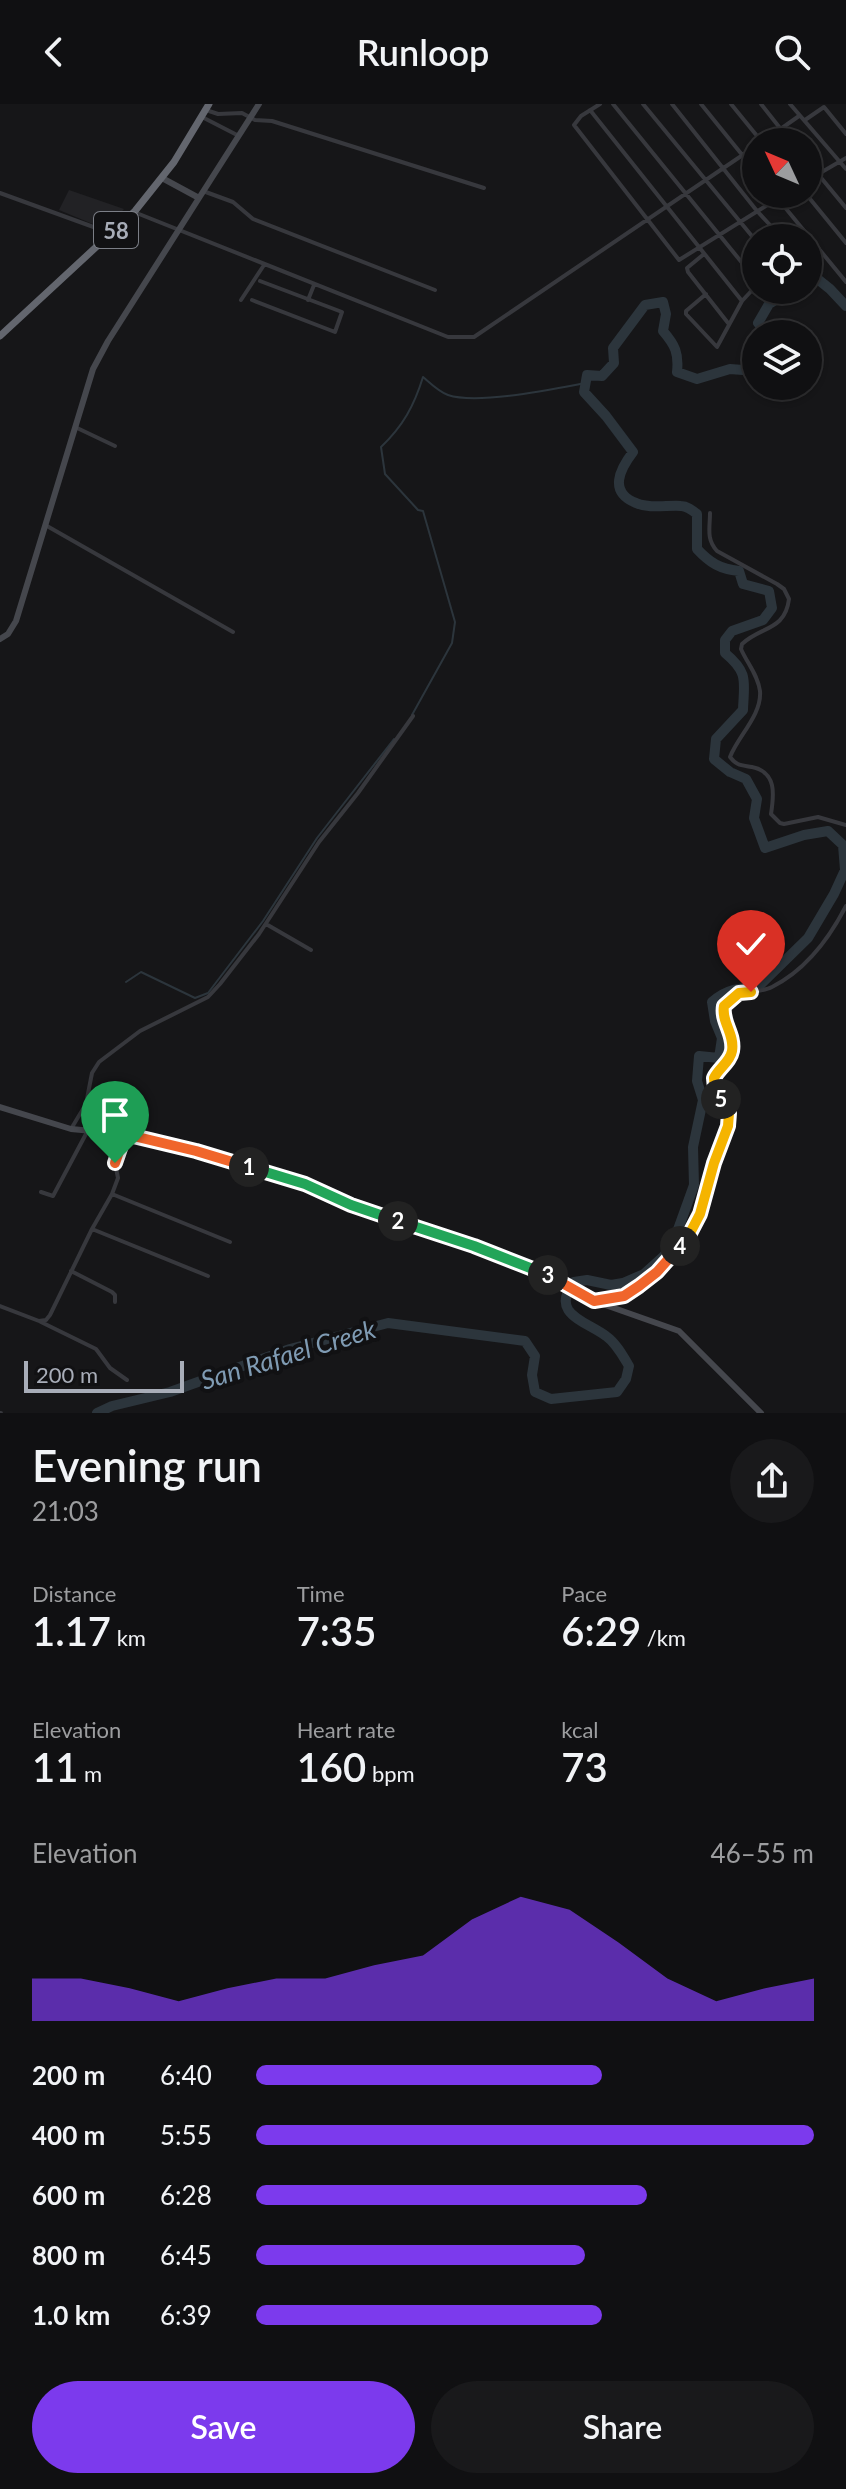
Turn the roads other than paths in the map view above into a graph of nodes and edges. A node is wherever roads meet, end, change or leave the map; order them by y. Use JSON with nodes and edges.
{"nodes":[{"id":1,"x":259,"y":104,"type":"edge"},
{"id":2,"x":600,"y":104,"type":"edge"},
{"id":3,"x":613,"y":104,"type":"edge"},
{"id":4,"x":643,"y":104,"type":"edge"},
{"id":5,"x":672,"y":104,"type":"edge"},
{"id":6,"x":701,"y":104,"type":"edge"},
{"id":7,"x":731,"y":104,"type":"edge"},
{"id":8,"x":761,"y":104,"type":"edge"},
{"id":9,"x":790,"y":104,"type":"edge"},
{"id":10,"x":206,"y":110,"type":"edge"},
{"id":11,"x":590,"y":110,"type":"junction"},
{"id":12,"x":800,"y":116,"type":"junction"},
{"id":13,"x":251,"y":118,"type":"junction"},
{"id":14,"x":804,"y":121,"type":"junction"},
{"id":15,"x":751,"y":128,"type":"edge"},
{"id":16,"x":779,"y":128,"type":"edge"},
{"id":17,"x":782,"y":128,"type":"edge"},
{"id":18,"x":846,"y":134,"type":"edge"},
{"id":19,"x":239,"y":136,"type":"junction"},
{"id":20,"x":742,"y":155,"type":"joint"},
{"id":21,"x":846,"y":158,"type":"edge"},
{"id":22,"x":839,"y":161,"type":"junction"},
{"id":23,"x":723,"y":168,"type":"junction"},
{"id":24,"x":846,"y":169,"type":"edge"},
{"id":25,"x":822,"y":172,"type":"edge"},
{"id":26,"x":162,"y":178,"type":"junction"},
{"id":27,"x":822,"y":179,"type":"edge"},
{"id":28,"x":706,"y":180,"type":"junction"},
{"id":29,"x":484,"y":188,"type":"dead end"},
{"id":30,"x":0,"y":193,"type":"edge"},
{"id":31,"x":201,"y":194,"type":"junction"},
{"id":32,"x":686,"y":194,"type":"junction"},
{"id":33,"x":667,"y":207,"type":"junction"},
{"id":34,"x":761,"y":208,"type":"edge"},
{"id":35,"x":785,"y":208,"type":"edge"},
{"id":36,"x":817,"y":208,"type":"edge"},
{"id":37,"x":846,"y":208,"type":"edge"},
{"id":38,"x":757,"y":211,"type":"junction"},
{"id":39,"x":134,"y":212,"type":"junction"},
{"id":40,"x":647,"y":220,"type":"junction"},
{"id":41,"x":740,"y":222,"type":"junction"},
{"id":42,"x":742,"y":224,"type":"edge"},
{"id":43,"x":769,"y":224,"type":"edge"},
{"id":44,"x":797,"y":224,"type":"edge"},
{"id":45,"x":178,"y":231,"type":"junction"},
{"id":46,"x":112,"y":234,"type":"junction"},
{"id":47,"x":719,"y":235,"type":"junction"},
{"id":48,"x":846,"y":243,"type":"edge"},
{"id":49,"x":699,"y":247,"type":"junction"},
{"id":50,"x":704,"y":254,"type":"junction"},
{"id":51,"x":822,"y":254,"type":"edge"},
{"id":52,"x":264,"y":265,"type":"junction"},
{"id":53,"x":742,"y":265,"type":"edge"},
{"id":54,"x":260,"y":281,"type":"dead end"},
{"id":55,"x":846,"y":282,"type":"edge"},
{"id":56,"x":314,"y":285,"type":"junction"},
{"id":57,"x":435,"y":290,"type":"dead end"},
{"id":58,"x":706,"y":294,"type":"junction"},
{"id":59,"x":241,"y":300,"type":"dead end"},
{"id":60,"x":252,"y":300,"type":"dead end"},
{"id":61,"x":308,"y":300,"type":"junction"},
{"id":62,"x":742,"y":301,"type":"joint"},
{"id":63,"x":728,"y":323,"type":"junction"},
{"id":64,"x":0,"y":336,"type":"edge"},
{"id":65,"x":75,"y":427,"type":"junction"},
{"id":66,"x":115,"y":446,"type":"dead end"},
{"id":67,"x":710,"y":513,"type":"dead end"},
{"id":68,"x":47,"y":526,"type":"junction"},
{"id":69,"x":233,"y":632,"type":"dead end"},
{"id":70,"x":0,"y":639,"type":"edge"},
{"id":71,"x":413,"y":716,"type":"dead end"},
{"id":72,"x":369,"y":779,"type":"junction"},
{"id":73,"x":375,"y":783,"type":"dead end"},
{"id":74,"x":846,"y":825,"type":"edge"},
{"id":75,"x":846,"y":906,"type":"edge"},
{"id":76,"x":266,"y":924,"type":"junction"},
{"id":77,"x":311,"y":950,"type":"dead end"},
{"id":78,"x":0,"y":1107,"type":"edge"},
{"id":79,"x":71,"y":1129,"type":"junction"},
{"id":80,"x":87,"y":1132,"type":"junction"},
{"id":81,"x":125,"y":1134,"type":"junction"},
{"id":82,"x":41,"y":1192,"type":"dead end"},
{"id":83,"x":112,"y":1194,"type":"junction"},
{"id":84,"x":92,"y":1229,"type":"junction"},
{"id":85,"x":230,"y":1242,"type":"dead end"},
{"id":86,"x":71,"y":1271,"type":"junction"},
{"id":87,"x":208,"y":1276,"type":"dead end"},
{"id":88,"x":594,"y":1301,"type":"junction"},
{"id":89,"x":115,"y":1302,"type":"dead end"},
{"id":90,"x":0,"y":1306,"type":"edge"},
{"id":91,"x":39,"y":1321,"type":"junction"},
{"id":92,"x":127,"y":1380,"type":"dead end"},
{"id":93,"x":761,"y":1413,"type":"edge"}],
"edges":[{"from":1,"to":13,"type":"street"},
{"from":2,"to":11,"type":"street"},
{"from":3,"to":32,"type":"street"},
{"from":4,"to":28,"type":"street"},
{"from":5,"to":23,"type":"street"},
{"from":6,"to":20,"type":"street"},
{"from":7,"to":15,"type":"street"},
{"from":8,"to":16,"type":"street"},
{"from":9,"to":12,"type":"street"},
{"from":10,"to":13,"type":"street"},
{"from":10,"to":19,"type":"street"},
{"from":10,"to":26,"type":"highway","number":"58"},
{"from":11,"to":33,"type":"street"},
{"from":11,"to":40,"type":"street"},
{"from":12,"to":14,"type":"street"},
{"from":12,"to":17,"type":"street"},
{"from":13,"to":19,"type":"street"},
{"from":13,"to":29,"type":"street"},
{"from":14,"to":18,"type":"street"},
{"from":14,"to":22,"type":"street"},
{"from":19,"to":31,"type":"street"},
{"from":20,"to":23,"type":"street"},
{"from":21,"to":22,"type":"street"},
{"from":22,"to":24,"type":"street"},
{"from":22,"to":25,"type":"street"},
{"from":23,"to":28,"type":"street"},
{"from":23,"to":38,"type":"street"},
{"from":26,"to":31,"type":"street"},
{"from":26,"to":39,"type":"highway","number":"58"},
{"from":27,"to":37,"type":"street"},
{"from":28,"to":32,"type":"street"},
{"from":28,"to":41,"type":"street"},
{"from":30,"to":46,"type":"street"},
{"from":31,"to":45,"type":"street"},
{"from":31,"to":57,"type":"street"},
{"from":32,"to":33,"type":"street"},
{"from":32,"to":47,"type":"street"},
{"from":33,"to":40,"type":"street"},
{"from":33,"to":49,"type":"street"},
{"from":34,"to":38,"type":"street"},
{"from":35,"to":44,"type":"street"},
{"from":36,"to":48,"type":"street"},
{"from":38,"to":41,"type":"street"},
{"from":38,"to":43,"type":"street"},
{"from":39,"to":45,"type":"street"},
{"from":39,"to":46,"type":"highway","number":"58"},
{"from":40,"to":49,"type":"street"},
{"from":40,"to":56,"type":"street"},
{"from":41,"to":42,"type":"street"},
{"from":41,"to":47,"type":"street"},
{"from":45,"to":52,"type":"street"},
{"from":45,"to":65,"type":"street"},
{"from":46,"to":64,"type":"highway","number":"58"},
{"from":47,"to":49,"type":"street"},
{"from":47,"to":53,"type":"street"},
{"from":49,"to":50,"type":"street"},
{"from":50,"to":58,"type":"street"},
{"from":50,"to":62,"type":"street"},
{"from":51,"to":55,"type":"street"},
{"from":52,"to":56,"type":"street"},
{"from":52,"to":59,"type":"street"},
{"from":54,"to":61,"type":"street"},
{"from":56,"to":61,"type":"street"},
{"from":58,"to":63,"type":"street"},
{"from":58,"to":63,"type":"street"},
{"from":60,"to":61,"type":"street"},
{"from":62,"to":63,"type":"street"},
{"from":65,"to":66,"type":"street"},
{"from":65,"to":68,"type":"street"},
{"from":67,"to":74,"type":"street"},
{"from":68,"to":69,"type":"street"},
{"from":68,"to":70,"type":"street"},
{"from":71,"to":72,"type":"street"},
{"from":72,"to":73,"type":"street"},
{"from":72,"to":76,"type":"street"},
{"from":75,"to":88,"type":"street"},
{"from":76,"to":77,"type":"street"},
{"from":76,"to":79,"type":"street"},
{"from":78,"to":79,"type":"street"},
{"from":79,"to":80,"type":"street"},
{"from":80,"to":81,"type":"street"},
{"from":80,"to":82,"type":"street"},
{"from":81,"to":83,"type":"street"},
{"from":81,"to":88,"type":"street"},
{"from":83,"to":84,"type":"street"},
{"from":83,"to":85,"type":"street"},
{"from":84,"to":86,"type":"street"},
{"from":84,"to":87,"type":"street"},
{"from":86,"to":89,"type":"street"},
{"from":86,"to":91,"type":"street"},
{"from":88,"to":93,"type":"street"},
{"from":90,"to":91,"type":"street"},
{"from":91,"to":92,"type":"street"}]}
